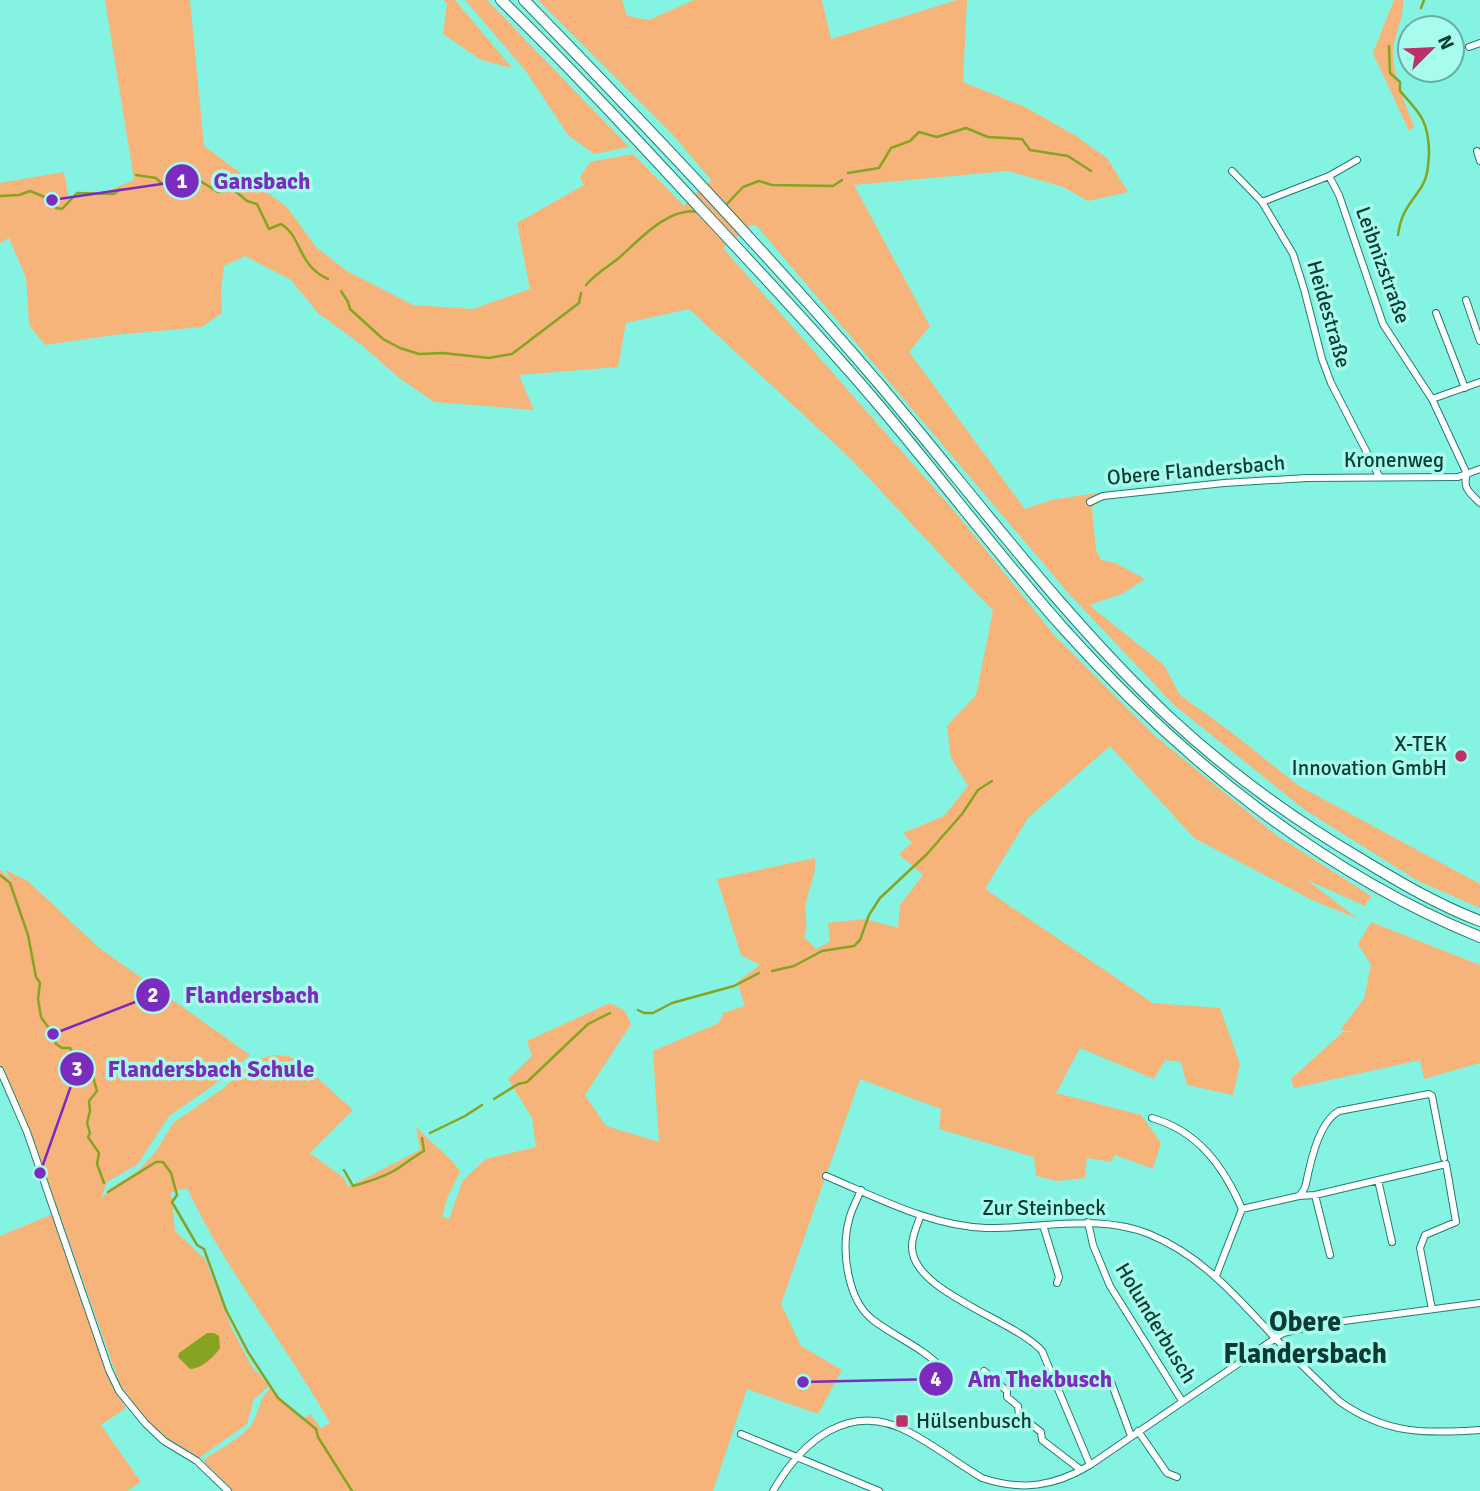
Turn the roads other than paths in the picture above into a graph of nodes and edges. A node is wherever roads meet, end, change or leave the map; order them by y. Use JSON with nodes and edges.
{"nodes":[{"id":1,"x":501,"y":0,"type":"edge"},
{"id":2,"x":524,"y":0,"type":"edge"},
{"id":3,"x":1480,"y":43,"type":"edge"},
{"id":4,"x":1469,"y":47,"type":"dead end"},
{"id":5,"x":1477,"y":151,"type":"dead end"},
{"id":6,"x":1357,"y":160,"type":"dead end"},
{"id":7,"x":1480,"y":161,"type":"edge"},
{"id":8,"x":1232,"y":171,"type":"dead end"},
{"id":9,"x":1329,"y":176,"type":"junction"},
{"id":10,"x":1262,"y":202,"type":"junction"},
{"id":11,"x":1466,"y":300,"type":"dead end"},
{"id":12,"x":1436,"y":313,"type":"dead end"},
{"id":13,"x":1480,"y":341,"type":"edge"},
{"id":14,"x":1480,"y":382,"type":"edge"},
{"id":15,"x":1465,"y":388,"type":"junction"},
{"id":16,"x":1432,"y":399,"type":"junction"},
{"id":17,"x":1480,"y":469,"type":"edge"},
{"id":18,"x":1467,"y":474,"type":"junction"},
{"id":19,"x":1379,"y":476,"type":"junction"},
{"id":20,"x":1307,"y":478,"type":"joint"},
{"id":21,"x":1090,"y":502,"type":"dead end"},
{"id":22,"x":1480,"y":503,"type":"edge"},
{"id":23,"x":1480,"y":921,"type":"edge"},
{"id":24,"x":1480,"y":937,"type":"edge"},
{"id":25,"x":0,"y":1070,"type":"edge"},
{"id":26,"x":1153,"y":1118,"type":"dead end"},
{"id":27,"x":1445,"y":1161,"type":"junction"},
{"id":28,"x":825,"y":1176,"type":"dead end"},
{"id":29,"x":1378,"y":1180,"type":"junction"},
{"id":30,"x":861,"y":1190,"type":"junction"},
{"id":31,"x":1315,"y":1195,"type":"junction"},
{"id":32,"x":1299,"y":1196,"type":"junction"},
{"id":33,"x":1242,"y":1209,"type":"junction"},
{"id":34,"x":921,"y":1215,"type":"junction"},
{"id":35,"x":1088,"y":1222,"type":"junction"},
{"id":36,"x":1043,"y":1225,"type":"junction"},
{"id":37,"x":1392,"y":1242,"type":"dead end"},
{"id":38,"x":1330,"y":1255,"type":"dead end"},
{"id":39,"x":1216,"y":1276,"type":"junction"},
{"id":40,"x":1058,"y":1283,"type":"dead end"},
{"id":41,"x":1480,"y":1303,"type":"edge"},
{"id":42,"x":1432,"y":1309,"type":"junction"},
{"id":43,"x":1274,"y":1337,"type":"junction"},
{"id":44,"x":943,"y":1370,"type":"dead end"},
{"id":45,"x":984,"y":1371,"type":"dead end"},
{"id":46,"x":1103,"y":1379,"type":"dead end"},
{"id":47,"x":1182,"y":1401,"type":"junction"},
{"id":48,"x":1480,"y":1430,"type":"edge"},
{"id":49,"x":1138,"y":1431,"type":"junction"},
{"id":50,"x":741,"y":1434,"type":"dead end"},
{"id":51,"x":1131,"y":1436,"type":"junction"},
{"id":52,"x":797,"y":1456,"type":"junction"},
{"id":53,"x":1090,"y":1465,"type":"junction"},
{"id":54,"x":1081,"y":1470,"type":"junction"},
{"id":55,"x":1177,"y":1477,"type":"dead end"},
{"id":56,"x":228,"y":1491,"type":"edge"},
{"id":57,"x":773,"y":1491,"type":"edge"},
{"id":58,"x":879,"y":1491,"type":"edge"}],
"edges":[{"from":1,"to":24,"type":"highway"},
{"from":2,"to":23,"type":"highway"},
{"from":3,"to":4,"type":"street"},
{"from":5,"to":7,"type":"street"},
{"from":6,"to":9,"type":"street"},
{"from":8,"to":10,"type":"street","name":"Heidestraße"},
{"from":9,"to":10,"type":"street"},
{"from":9,"to":16,"type":"street","name":"Leibnizstraße"},
{"from":10,"to":19,"type":"street","name":"Heidestraße"},
{"from":11,"to":13,"type":"street"},
{"from":12,"to":15,"type":"street"},
{"from":14,"to":15,"type":"street"},
{"from":15,"to":16,"type":"street"},
{"from":16,"to":18,"type":"street","name":"Leibnizstraße"},
{"from":17,"to":18,"type":"street","name":"Kronenweg"},
{"from":18,"to":19,"type":"street","name":"Kronenweg"},
{"from":18,"to":22,"type":"street","name":"Leibnizstraße"},
{"from":19,"to":20,"type":"street","name":"Kronenweg"},
{"from":20,"to":21,"type":"street","name":"Obere Flandersbach"},
{"from":25,"to":56,"type":"street"},
{"from":26,"to":33,"type":"street"},
{"from":27,"to":29,"type":"street"},
{"from":27,"to":32,"type":"street"},
{"from":27,"to":42,"type":"street"},
{"from":28,"to":30,"type":"street","name":"Zur Steinbeck"},
{"from":29,"to":31,"type":"street"},
{"from":29,"to":37,"type":"street"},
{"from":30,"to":34,"type":"street","name":"Zur Steinbeck"},
{"from":30,"to":44,"type":"street"},
{"from":31,"to":32,"type":"street"},
{"from":31,"to":38,"type":"street"},
{"from":32,"to":33,"type":"street"},
{"from":33,"to":39,"type":"street"},
{"from":34,"to":36,"type":"street","name":"Zur Steinbeck"},
{"from":34,"to":53,"type":"street"},
{"from":35,"to":36,"type":"street","name":"Zur Steinbeck"},
{"from":35,"to":39,"type":"street","name":"Zur Steinbeck"},
{"from":35,"to":47,"type":"street","name":"Holunderbusch"},
{"from":36,"to":40,"type":"street"},
{"from":39,"to":43,"type":"street","name":"Zur Steinbeck"},
{"from":41,"to":42,"type":"street"},
{"from":42,"to":43,"type":"street"},
{"from":43,"to":47,"type":"street"},
{"from":43,"to":48,"type":"street","name":"Zur Steinbeck"},
{"from":45,"to":54,"type":"street"},
{"from":46,"to":51,"type":"street"},
{"from":47,"to":49,"type":"street"},
{"from":49,"to":51,"type":"street"},
{"from":49,"to":55,"type":"street"},
{"from":50,"to":52,"type":"street"},
{"from":51,"to":53,"type":"street"},
{"from":52,"to":54,"type":"street"},
{"from":52,"to":57,"type":"street"},
{"from":52,"to":58,"type":"street"},
{"from":53,"to":54,"type":"street"}]}
